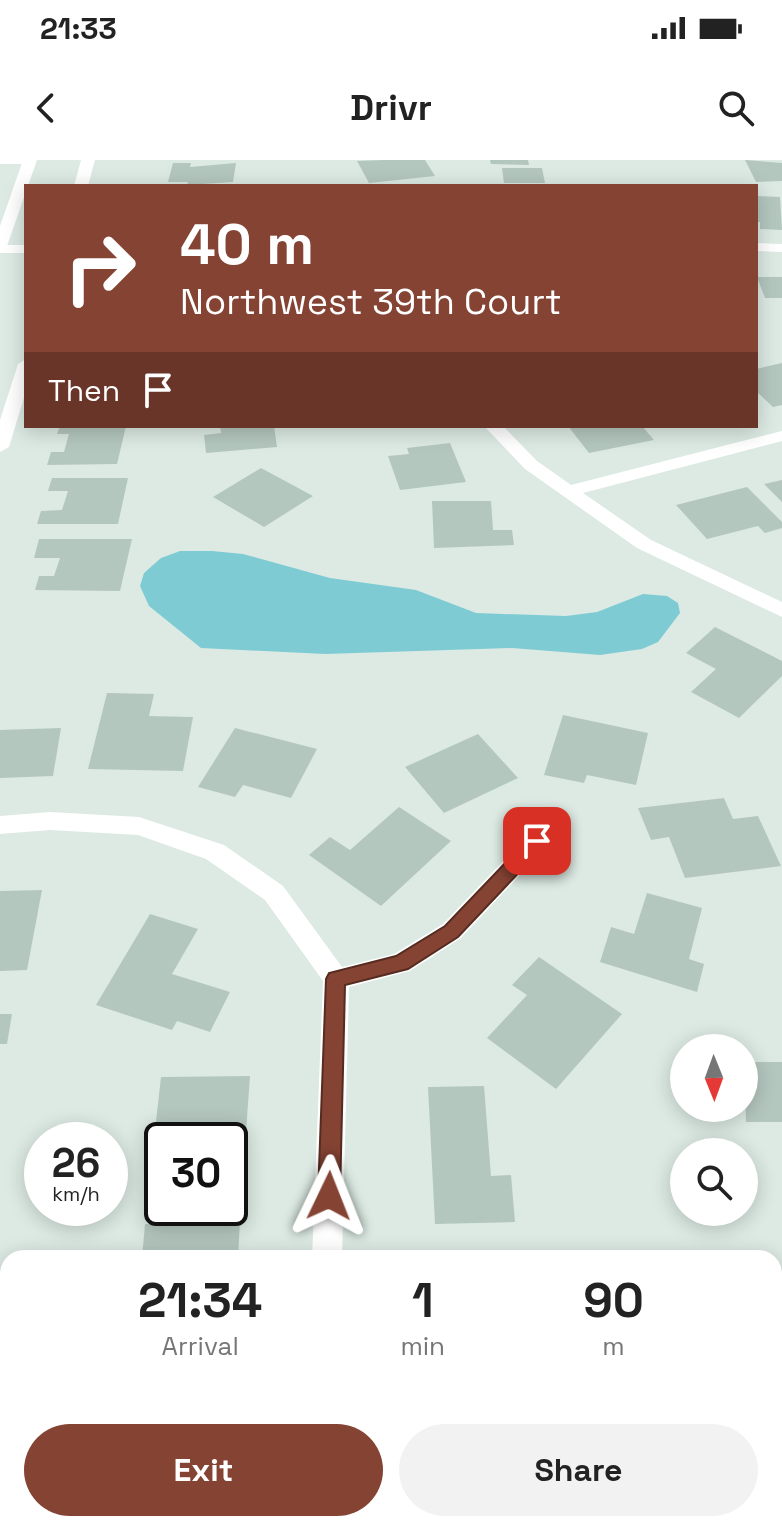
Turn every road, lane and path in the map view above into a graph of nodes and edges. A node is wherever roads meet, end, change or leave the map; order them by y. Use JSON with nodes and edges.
{"nodes":[{"id":1,"x":30,"y":160,"type":"edge"},
{"id":2,"x":88,"y":160,"type":"edge"},
{"id":3,"x":0,"y":161,"type":"edge"},
{"id":4,"x":82,"y":184,"type":"edge"},
{"id":5,"x":758,"y":247,"type":"edge"},
{"id":6,"x":0,"y":248,"type":"edge"},
{"id":7,"x":782,"y":248,"type":"edge"},
{"id":8,"x":24,"y":249,"type":"edge"},
{"id":9,"x":24,"y":370,"type":"edge"},
{"id":10,"x":495,"y":428,"type":"edge"},
{"id":11,"x":782,"y":436,"type":"edge"},
{"id":12,"x":0,"y":447,"type":"edge"},
{"id":13,"x":569,"y":491,"type":"junction"},
{"id":14,"x":782,"y":610,"type":"edge"},
{"id":15,"x":0,"y":825,"type":"edge"},
{"id":16,"x":537,"y":841,"type":"dead end"},
{"id":17,"x":336,"y":979,"type":"junction"},
{"id":18,"x":327,"y":1250,"type":"edge"}],
"edges":[{"from":1,"to":3,"type":"lane"},
{"from":1,"to":6,"type":"street"},
{"from":2,"to":4,"type":"street"},
{"from":5,"to":7,"type":"street"},
{"from":6,"to":8,"type":"street"},
{"from":9,"to":12,"type":"street"},
{"from":10,"to":13,"type":"street"},
{"from":11,"to":13,"type":"street"},
{"from":13,"to":14,"type":"street"},
{"from":15,"to":17,"type":"street"},
{"from":16,"to":17,"type":"street"},
{"from":17,"to":18,"type":"street"}]}
